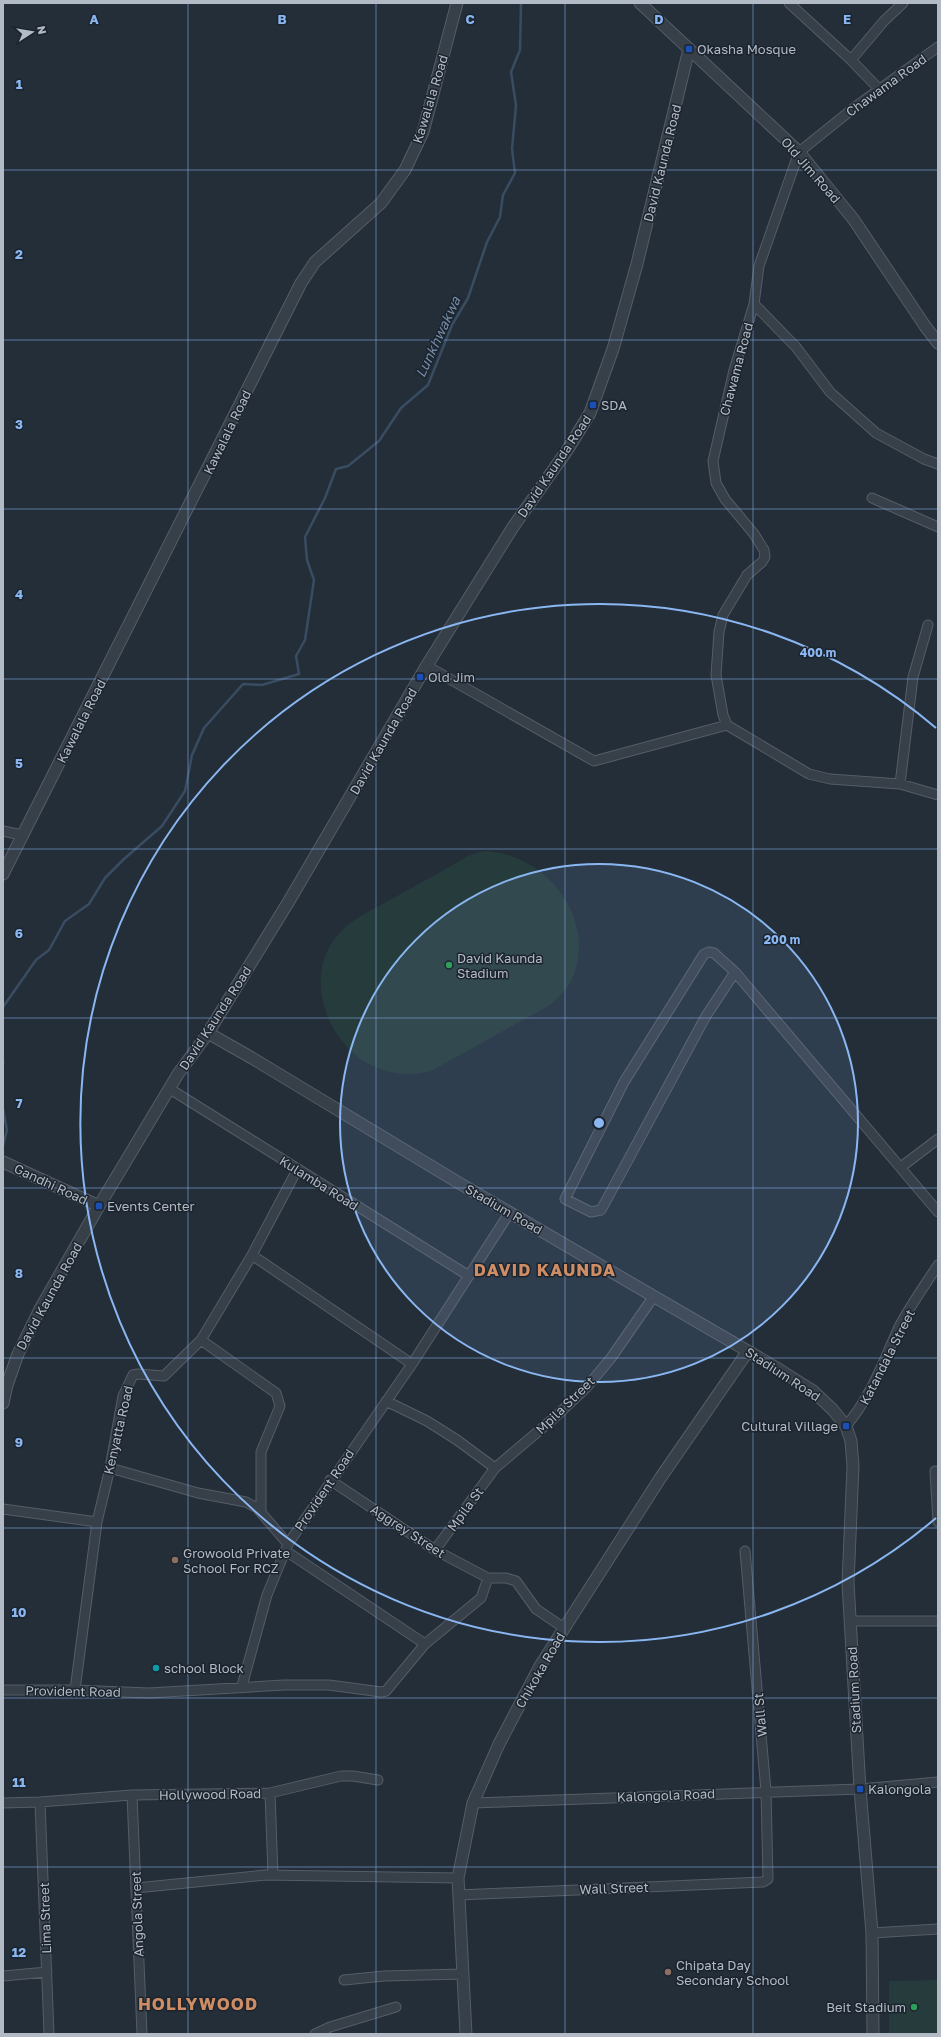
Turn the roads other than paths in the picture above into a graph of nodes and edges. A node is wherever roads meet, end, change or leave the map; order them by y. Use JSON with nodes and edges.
{"nodes":[{"id":1,"x":457,"y":3,"type":"edge"},
{"id":2,"x":640,"y":3,"type":"edge"},
{"id":3,"x":789,"y":3,"type":"edge"},
{"id":4,"x":903,"y":3,"type":"edge"},
{"id":5,"x":938,"y":47,"type":"edge"},
{"id":6,"x":689,"y":49,"type":"junction"},
{"id":7,"x":851,"y":60,"type":"junction"},
{"id":8,"x":880,"y":90,"type":"junction"},
{"id":9,"x":799,"y":152,"type":"junction"},
{"id":10,"x":754,"y":304,"type":"junction"},
{"id":11,"x":938,"y":343,"type":"edge"},
{"id":12,"x":938,"y":464,"type":"edge"},
{"id":13,"x":872,"y":498,"type":"dead end"},
{"id":14,"x":938,"y":527,"type":"edge"},
{"id":15,"x":928,"y":625,"type":"dead end"},
{"id":16,"x":426,"y":666,"type":"junction"},
{"id":17,"x":731,"y":727,"type":"junction"},
{"id":18,"x":900,"y":784,"type":"junction"},
{"id":19,"x":938,"y":794,"type":"edge"},
{"id":20,"x":3,"y":831,"type":"edge"},
{"id":21,"x":22,"y":836,"type":"junction"},
{"id":22,"x":3,"y":874,"type":"edge"},
{"id":23,"x":735,"y":972,"type":"junction"},
{"id":24,"x":208,"y":1033,"type":"junction"},
{"id":25,"x":170,"y":1089,"type":"junction"},
{"id":26,"x":938,"y":1139,"type":"edge"},
{"id":27,"x":3,"y":1162,"type":"edge"},
{"id":28,"x":901,"y":1167,"type":"junction"},
{"id":29,"x":297,"y":1170,"type":"junction"},
{"id":30,"x":99,"y":1206,"type":"junction"},
{"id":31,"x":510,"y":1212,"type":"junction"},
{"id":32,"x":938,"y":1212,"type":"edge"},
{"id":33,"x":252,"y":1255,"type":"junction"},
{"id":34,"x":938,"y":1265,"type":"edge"},
{"id":35,"x":469,"y":1276,"type":"junction"},
{"id":36,"x":654,"y":1296,"type":"junction"},
{"id":37,"x":201,"y":1340,"type":"junction"},
{"id":38,"x":748,"y":1351,"type":"junction"},
{"id":39,"x":412,"y":1364,"type":"junction"},
{"id":40,"x":386,"y":1401,"type":"junction"},
{"id":41,"x":3,"y":1403,"type":"edge"},
{"id":42,"x":846,"y":1426,"type":"junction"},
{"id":43,"x":110,"y":1468,"type":"junction"},
{"id":44,"x":495,"y":1468,"type":"junction"},
{"id":45,"x":936,"y":1471,"type":"dead end"},
{"id":46,"x":330,"y":1480,"type":"junction"},
{"id":47,"x":3,"y":1509,"type":"edge"},
{"id":48,"x":261,"y":1513,"type":"junction"},
{"id":49,"x":97,"y":1522,"type":"junction"},
{"id":50,"x":938,"y":1522,"type":"edge"},
{"id":51,"x":287,"y":1547,"type":"junction"},
{"id":52,"x":436,"y":1550,"type":"junction"},
{"id":53,"x":745,"y":1551,"type":"dead end"},
{"id":54,"x":488,"y":1578,"type":"junction"},
{"id":55,"x":938,"y":1620,"type":"edge"},
{"id":56,"x":850,"y":1621,"type":"junction"},
{"id":57,"x":564,"y":1628,"type":"junction"},
{"id":58,"x":425,"y":1644,"type":"junction"},
{"id":59,"x":242,"y":1686,"type":"junction"},
{"id":60,"x":3,"y":1690,"type":"edge"},
{"id":61,"x":75,"y":1690,"type":"junction"},
{"id":62,"x":378,"y":1780,"type":"dead end"},
{"id":63,"x":938,"y":1782,"type":"edge"},
{"id":64,"x":860,"y":1789,"type":"junction"},
{"id":65,"x":766,"y":1791,"type":"junction"},
{"id":66,"x":270,"y":1793,"type":"junction"},
{"id":67,"x":132,"y":1795,"type":"junction"},
{"id":68,"x":40,"y":1802,"type":"junction"},
{"id":69,"x":3,"y":1803,"type":"edge"},
{"id":70,"x":473,"y":1803,"type":"junction"},
{"id":71,"x":273,"y":1875,"type":"junction"},
{"id":72,"x":458,"y":1878,"type":"junction"},
{"id":73,"x":768,"y":1879,"type":"joint"},
{"id":74,"x":136,"y":1888,"type":"junction"},
{"id":75,"x":459,"y":1895,"type":"junction"},
{"id":76,"x":938,"y":1929,"type":"edge"},
{"id":77,"x":872,"y":1933,"type":"junction"},
{"id":78,"x":47,"y":1972,"type":"junction"},
{"id":79,"x":463,"y":1974,"type":"junction"},
{"id":80,"x":3,"y":1976,"type":"edge"},
{"id":81,"x":344,"y":1980,"type":"dead end"},
{"id":82,"x":396,"y":2007,"type":"dead end"},
{"id":83,"x":49,"y":2034,"type":"edge"},
{"id":84,"x":142,"y":2034,"type":"edge"},
{"id":85,"x":315,"y":2034,"type":"edge"},
{"id":86,"x":466,"y":2034,"type":"edge"},
{"id":87,"x":873,"y":2034,"type":"edge"}],
"edges":[{"from":1,"to":21,"type":"street","name":"Kawalala Road"},
{"from":2,"to":6,"type":"street","name":"Old Jim Road"},
{"from":3,"to":7,"type":"street"},
{"from":4,"to":7,"type":"street"},
{"from":5,"to":8,"type":"street","name":"Chawama Road"},
{"from":6,"to":9,"type":"street","name":"Old Jim Road"},
{"from":6,"to":16,"type":"street","name":"David Kaunda Road"},
{"from":7,"to":8,"type":"street"},
{"from":8,"to":9,"type":"street","name":"Chawama Road"},
{"from":9,"to":10,"type":"street","name":"Chawama Road"},
{"from":9,"to":11,"type":"street","name":"Old Jim Road"},
{"from":10,"to":12,"type":"street"},
{"from":10,"to":17,"type":"street","name":"Chawama Road"},
{"from":13,"to":14,"type":"street"},
{"from":15,"to":18,"type":"street"},
{"from":16,"to":17,"type":"street"},
{"from":16,"to":24,"type":"street","name":"David Kaunda Road"},
{"from":17,"to":18,"type":"street"},
{"from":18,"to":19,"type":"street"},
{"from":20,"to":21,"type":"street"},
{"from":21,"to":22,"type":"street","name":"Kawalala Road"},
{"from":23,"to":23,"type":"street"},
{"from":23,"to":28,"type":"street"},
{"from":24,"to":25,"type":"street","name":"David Kaunda Road"},
{"from":24,"to":31,"type":"street","name":"Stadium Road"},
{"from":25,"to":29,"type":"street","name":"Kulamba Road"},
{"from":25,"to":30,"type":"street","name":"David Kaunda Road"},
{"from":26,"to":28,"type":"street"},
{"from":27,"to":30,"type":"street","name":"Gandhi Road"},
{"from":28,"to":32,"type":"street"},
{"from":29,"to":33,"type":"street","name":"Kenyatta Road"},
{"from":29,"to":35,"type":"street","name":"Kulamba Road"},
{"from":30,"to":41,"type":"street","name":"David Kaunda Road"},
{"from":31,"to":35,"type":"street","name":"Provident Road"},
{"from":31,"to":36,"type":"street","name":"Stadium Road"},
{"from":33,"to":37,"type":"street","name":"Kenyatta Road"},
{"from":33,"to":39,"type":"street"},
{"from":34,"to":42,"type":"street","name":"Katandala Street"},
{"from":35,"to":39,"type":"street","name":"Provident Road"},
{"from":36,"to":38,"type":"street","name":"Stadium Road"},
{"from":36,"to":44,"type":"street","name":"Mpila Street"},
{"from":37,"to":43,"type":"street","name":"Kenyatta Road"},
{"from":37,"to":48,"type":"street"},
{"from":38,"to":42,"type":"street","name":"Stadium Road"},
{"from":38,"to":57,"type":"street","name":"Chikoka Road"},
{"from":39,"to":40,"type":"street","name":"Provident Road"},
{"from":40,"to":44,"type":"street"},
{"from":40,"to":46,"type":"street","name":"Provident Road"},
{"from":42,"to":56,"type":"street","name":"Stadium Road"},
{"from":43,"to":48,"type":"street"},
{"from":43,"to":49,"type":"street","name":"Kenyatta Road"},
{"from":44,"to":52,"type":"street","name":"Mpila St"},
{"from":45,"to":50,"type":"street"},
{"from":46,"to":51,"type":"street","name":"Provident Road"},
{"from":46,"to":52,"type":"street","name":"Aggrey Street"},
{"from":47,"to":49,"type":"street"},
{"from":48,"to":51,"type":"street"},
{"from":49,"to":61,"type":"street","name":"Kenyatta Road"},
{"from":51,"to":58,"type":"street"},
{"from":51,"to":59,"type":"street","name":"Provident Road"},
{"from":52,"to":54,"type":"street","name":"Aggrey Street"},
{"from":53,"to":65,"type":"street","name":"Wall St"},
{"from":54,"to":57,"type":"street"},
{"from":54,"to":58,"type":"street"},
{"from":55,"to":56,"type":"street"},
{"from":56,"to":64,"type":"street","name":"Stadium Road"},
{"from":57,"to":70,"type":"street","name":"Chikoka Road"},
{"from":58,"to":59,"type":"street"},
{"from":59,"to":61,"type":"street","name":"Provident Road"},
{"from":60,"to":61,"type":"street","name":"Provident Road"},
{"from":62,"to":66,"type":"street"},
{"from":63,"to":64,"type":"street","name":"Kalongola Road"},
{"from":64,"to":65,"type":"street","name":"Kalongola Road"},
{"from":64,"to":77,"type":"street","name":"Stadium Road"},
{"from":65,"to":70,"type":"street","name":"Kalongola Road"},
{"from":65,"to":73,"type":"street","name":"Wall St"},
{"from":66,"to":67,"type":"street","name":"Hollywood Road"},
{"from":66,"to":71,"type":"street","name":"Hollywood Road"},
{"from":67,"to":68,"type":"street","name":"Hollywood Road"},
{"from":67,"to":74,"type":"street","name":"Angola Street"},
{"from":68,"to":69,"type":"street","name":"Hollywood Road"},
{"from":68,"to":78,"type":"street","name":"Lima Street"},
{"from":70,"to":72,"type":"street","name":"Chikoka Road"},
{"from":71,"to":72,"type":"street"},
{"from":71,"to":74,"type":"street"},
{"from":72,"to":75,"type":"street","name":"Chikoka Road"},
{"from":73,"to":75,"type":"street","name":"Wall Street"},
{"from":74,"to":84,"type":"street","name":"Angola Street"},
{"from":75,"to":79,"type":"street","name":"Chikoka Road"},
{"from":76,"to":77,"type":"street"},
{"from":77,"to":87,"type":"street","name":"Stadium Road"},
{"from":78,"to":80,"type":"street"},
{"from":78,"to":83,"type":"street","name":"Lima Street"},
{"from":79,"to":81,"type":"street"},
{"from":79,"to":86,"type":"street","name":"Chikoka Road"},
{"from":82,"to":85,"type":"street"}]}
